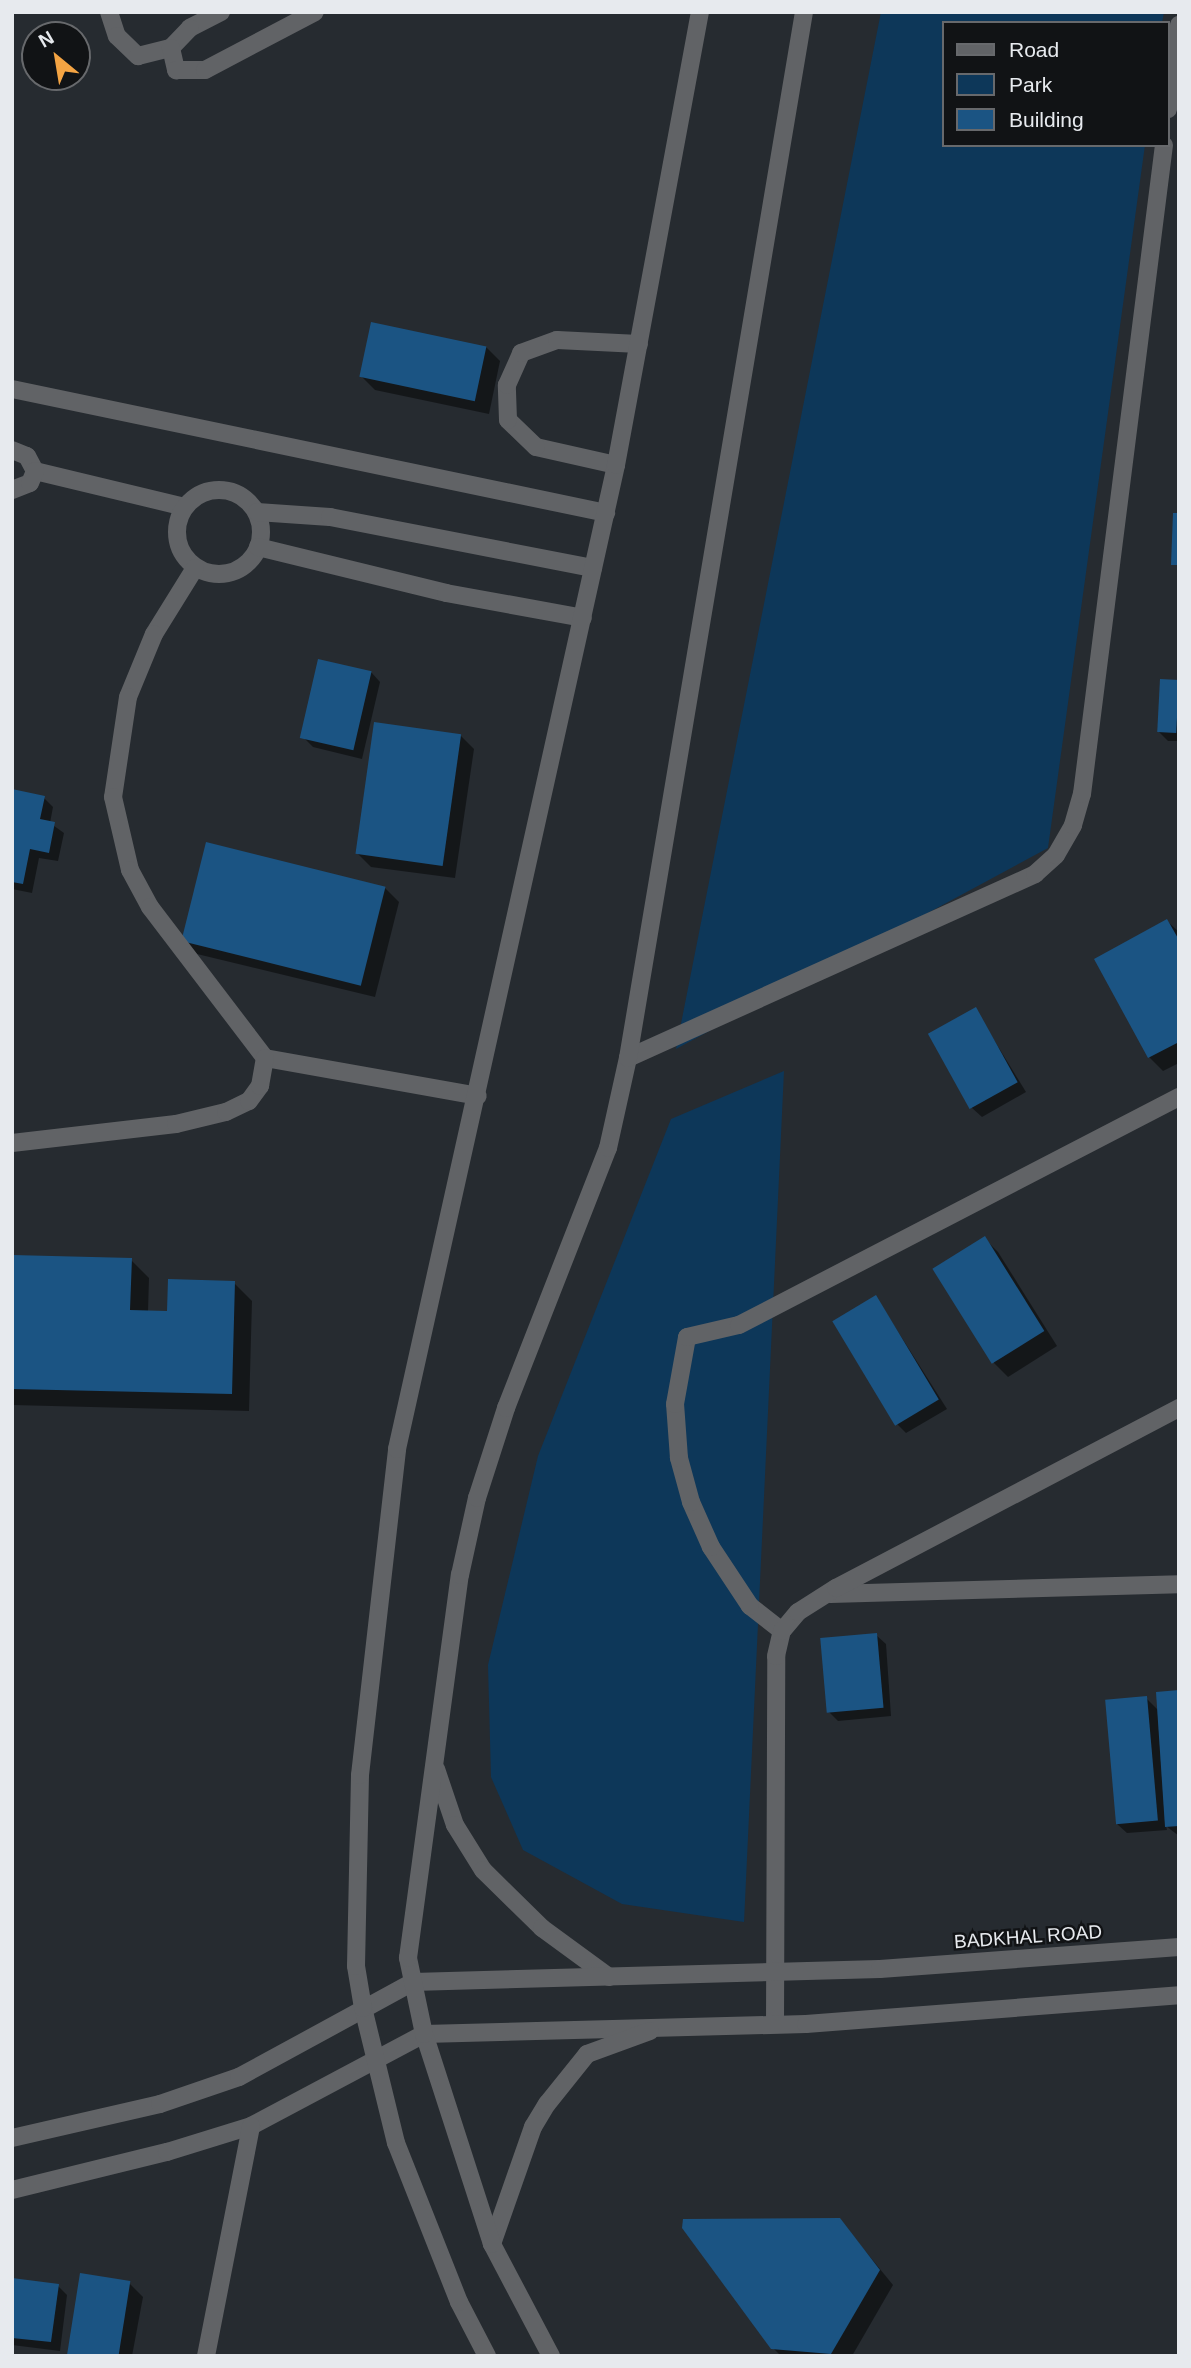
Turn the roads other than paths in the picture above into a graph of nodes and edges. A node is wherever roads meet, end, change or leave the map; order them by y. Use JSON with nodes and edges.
{"nodes":[{"id":1,"x":109,"y":12,"type":"edge"},
{"id":2,"x":221,"y":12,"type":"edge"},
{"id":3,"x":315,"y":12,"type":"edge"},
{"id":4,"x":700,"y":12,"type":"edge"},
{"id":5,"x":804,"y":12,"type":"edge"},
{"id":6,"x":1179,"y":25,"type":"edge"},
{"id":7,"x":171,"y":48,"type":"junction"},
{"id":8,"x":1170,"y":94,"type":"edge"},
{"id":9,"x":1164,"y":147,"type":"edge"},
{"id":10,"x":639,"y":344,"type":"junction"},
{"id":11,"x":12,"y":389,"type":"edge"},
{"id":12,"x":12,"y":450,"type":"edge"},
{"id":13,"x":616,"y":465,"type":"junction"},
{"id":14,"x":35,"y":471,"type":"junction"},
{"id":15,"x":12,"y":490,"type":"edge"},
{"id":16,"x":185,"y":507,"type":"junction"},
{"id":17,"x":257,"y":512,"type":"junction"},
{"id":18,"x":606,"y":513,"type":"junction"},
{"id":19,"x":258,"y":547,"type":"junction"},
{"id":20,"x":195,"y":568,"type":"junction"},
{"id":21,"x":593,"y":568,"type":"junction"},
{"id":22,"x":583,"y":618,"type":"junction"},
{"id":23,"x":265,"y":1058,"type":"junction"},
{"id":24,"x":628,"y":1058,"type":"junction"},
{"id":25,"x":478,"y":1096,"type":"junction"},
{"id":26,"x":1179,"y":1097,"type":"edge"},
{"id":27,"x":12,"y":1143,"type":"edge"},
{"id":28,"x":1179,"y":1408,"type":"edge"},
{"id":29,"x":1179,"y":1584,"type":"edge"},
{"id":30,"x":826,"y":1594,"type":"junction"},
{"id":31,"x":782,"y":1631,"type":"junction"},
{"id":32,"x":435,"y":1766,"type":"junction"},
{"id":33,"x":1179,"y":1947,"type":"edge"},
{"id":34,"x":774,"y":1971,"type":"junction"},
{"id":35,"x":609,"y":1977,"type":"junction"},
{"id":36,"x":413,"y":1982,"type":"junction"},
{"id":37,"x":1179,"y":1995,"type":"edge"},
{"id":38,"x":363,"y":2008,"type":"junction"},
{"id":39,"x":775,"y":2024,"type":"junction"},
{"id":40,"x":666,"y":2025,"type":"junction"},
{"id":41,"x":424,"y":2034,"type":"junction"},
{"id":42,"x":376,"y":2059,"type":"junction"},
{"id":43,"x":251,"y":2126,"type":"junction"},
{"id":44,"x":12,"y":2138,"type":"edge"},
{"id":45,"x":12,"y":2190,"type":"edge"},
{"id":46,"x":492,"y":2244,"type":"junction"},
{"id":47,"x":206,"y":2356,"type":"edge"},
{"id":48,"x":487,"y":2356,"type":"edge"},
{"id":49,"x":551,"y":2356,"type":"edge"}],
"edges":[{"from":1,"to":7,"type":"street"},
{"from":2,"to":7,"type":"street"},
{"from":3,"to":7,"type":"street"},
{"from":4,"to":10,"type":"street"},
{"from":5,"to":24,"type":"street"},
{"from":6,"to":8,"type":"street"},
{"from":9,"to":24,"type":"street"},
{"from":10,"to":13,"type":"street"},
{"from":10,"to":13,"type":"street"},
{"from":11,"to":18,"type":"street"},
{"from":12,"to":14,"type":"street"},
{"from":13,"to":18,"type":"street"},
{"from":14,"to":15,"type":"street"},
{"from":14,"to":16,"type":"street"},
{"from":16,"to":17,"type":"street"},
{"from":16,"to":20,"type":"street"},
{"from":17,"to":19,"type":"street"},
{"from":17,"to":21,"type":"street"},
{"from":18,"to":21,"type":"street"},
{"from":19,"to":20,"type":"street"},
{"from":19,"to":22,"type":"street"},
{"from":20,"to":23,"type":"street"},
{"from":21,"to":22,"type":"street"},
{"from":22,"to":25,"type":"street"},
{"from":23,"to":25,"type":"street"},
{"from":23,"to":27,"type":"street"},
{"from":24,"to":32,"type":"street"},
{"from":25,"to":38,"type":"street"},
{"from":26,"to":31,"type":"street"},
{"from":28,"to":30,"type":"street"},
{"from":29,"to":30,"type":"street"},
{"from":30,"to":31,"type":"street"},
{"from":31,"to":34,"type":"street"},
{"from":32,"to":35,"type":"street"},
{"from":32,"to":36,"type":"street"},
{"from":33,"to":34,"type":"street","name":"BADKHAL ROAD"},
{"from":34,"to":35,"type":"street","name":"BADKHAL ROAD"},
{"from":34,"to":39,"type":"street"},
{"from":35,"to":36,"type":"street","name":"BADKHAL ROAD"},
{"from":36,"to":38,"type":"street"},
{"from":36,"to":41,"type":"street"},
{"from":37,"to":39,"type":"street"},
{"from":38,"to":42,"type":"street"},
{"from":38,"to":44,"type":"street"},
{"from":39,"to":40,"type":"street"},
{"from":40,"to":41,"type":"street"},
{"from":40,"to":46,"type":"street"},
{"from":41,"to":42,"type":"street"},
{"from":41,"to":46,"type":"street"},
{"from":42,"to":43,"type":"street"},
{"from":42,"to":48,"type":"street"},
{"from":43,"to":45,"type":"street"},
{"from":43,"to":47,"type":"street"},
{"from":46,"to":49,"type":"street"}]}
